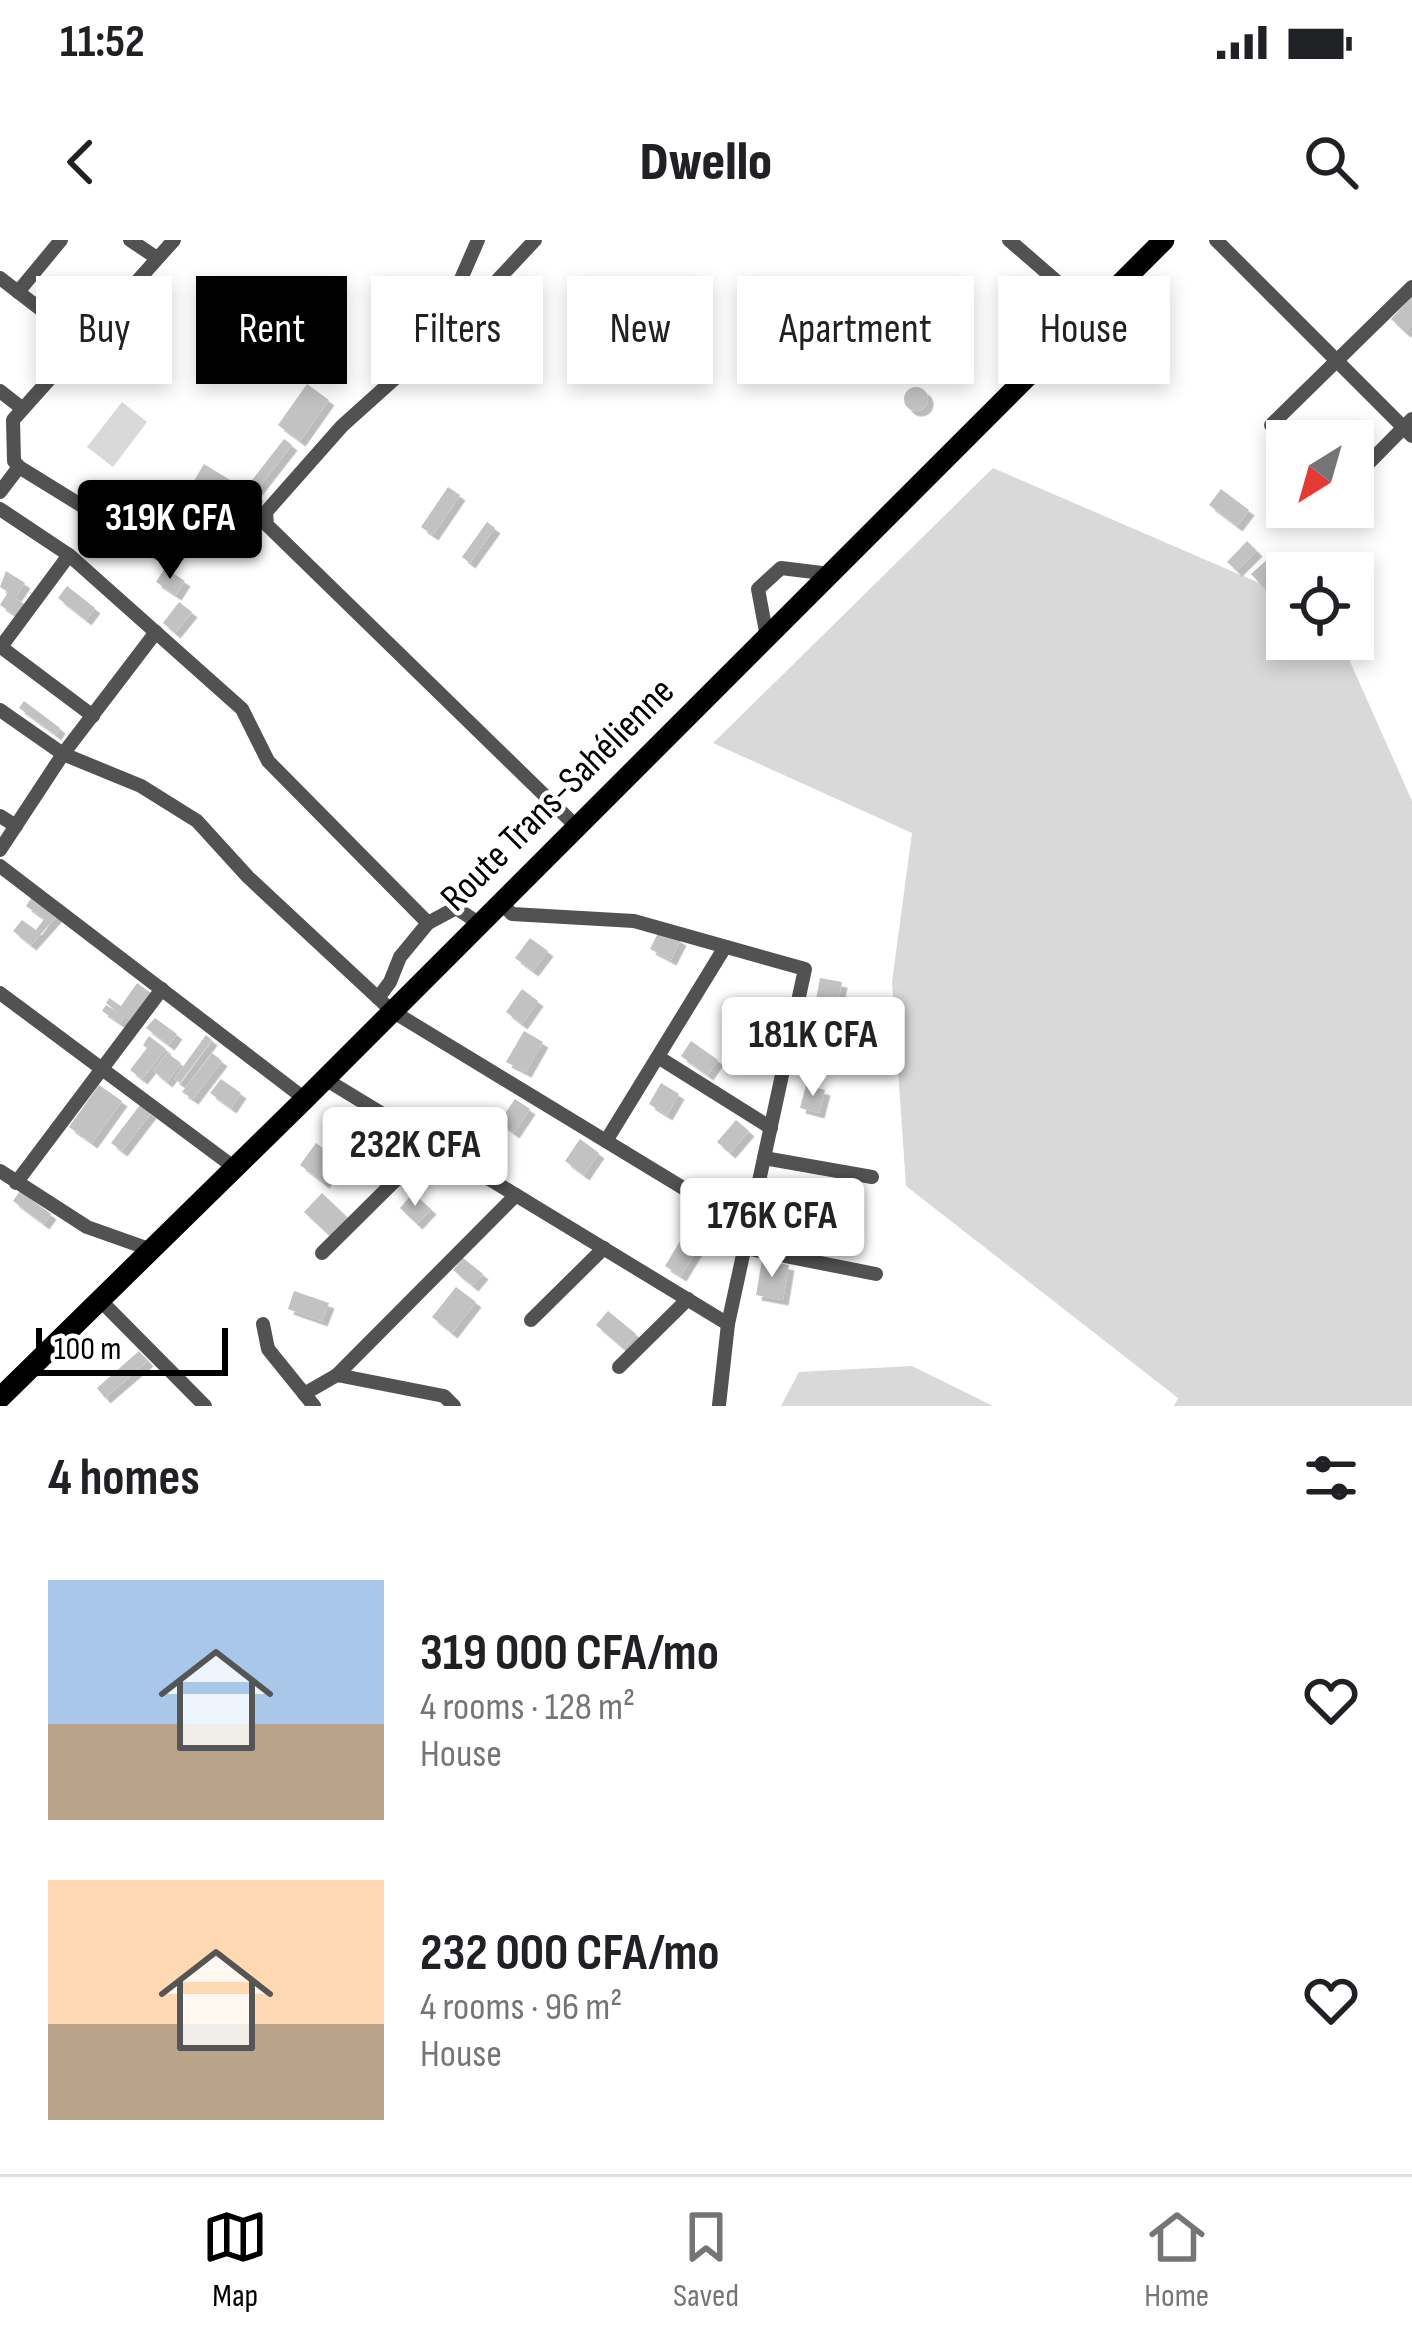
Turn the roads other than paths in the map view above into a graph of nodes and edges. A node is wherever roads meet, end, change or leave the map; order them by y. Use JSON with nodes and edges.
{"nodes":[{"id":1,"x":61,"y":240,"type":"edge"},
{"id":2,"x":130,"y":240,"type":"edge"},
{"id":3,"x":174,"y":240,"type":"edge"},
{"id":4,"x":478,"y":240,"type":"edge"},
{"id":5,"x":535,"y":240,"type":"edge"},
{"id":6,"x":1009,"y":240,"type":"edge"},
{"id":7,"x":1164,"y":240,"type":"edge"},
{"id":8,"x":1216,"y":240,"type":"edge"},
{"id":9,"x":158,"y":258,"type":"junction"},
{"id":10,"x":142,"y":276,"type":"edge"},
{"id":11,"x":462,"y":276,"type":"edge"},
{"id":12,"x":501,"y":276,"type":"edge"},
{"id":13,"x":1050,"y":276,"type":"edge"},
{"id":14,"x":1128,"y":276,"type":"edge"},
{"id":15,"x":0,"y":278,"type":"edge"},
{"id":16,"x":1412,"y":287,"type":"edge"},
{"id":17,"x":18,"y":292,"type":"junction"},
{"id":18,"x":36,"y":306,"type":"edge"},
{"id":19,"x":1337,"y":361,"type":"junction"},
{"id":20,"x":45,"y":384,"type":"edge"},
{"id":21,"x":388,"y":384,"type":"edge"},
{"id":22,"x":1020,"y":384,"type":"edge"},
{"id":23,"x":0,"y":391,"type":"edge"},
{"id":24,"x":23,"y":409,"type":"junction"},
{"id":25,"x":1276,"y":420,"type":"edge"},
{"id":26,"x":1409,"y":428,"type":"edge"},
{"id":27,"x":1374,"y":459,"type":"edge"},
{"id":28,"x":19,"y":467,"type":"junction"},
{"id":29,"x":0,"y":491,"type":"edge"},
{"id":30,"x":0,"y":509,"type":"edge"},
{"id":31,"x":69,"y":555,"type":"junction"},
{"id":32,"x":173,"y":562,"type":"dead end"},
{"id":33,"x":830,"y":574,"type":"junction"},
{"id":34,"x":156,"y":632,"type":"junction"},
{"id":35,"x":767,"y":637,"type":"junction"},
{"id":36,"x":0,"y":648,"type":"edge"},
{"id":37,"x":0,"y":710,"type":"edge"},
{"id":38,"x":93,"y":716,"type":"junction"},
{"id":39,"x":63,"y":754,"type":"junction"},
{"id":40,"x":0,"y":816,"type":"edge"},
{"id":41,"x":16,"y":826,"type":"junction"},
{"id":42,"x":577,"y":827,"type":"junction"},
{"id":43,"x":0,"y":850,"type":"edge"},
{"id":44,"x":0,"y":866,"type":"edge"},
{"id":45,"x":501,"y":903,"type":"junction"},
{"id":46,"x":428,"y":923,"type":"junction"},
{"id":47,"x":480,"y":924,"type":"junction"},
{"id":48,"x":725,"y":946,"type":"junction"},
{"id":49,"x":162,"y":988,"type":"junction"},
{"id":50,"x":0,"y":993,"type":"edge"},
{"id":51,"x":385,"y":1004,"type":"junction"},
{"id":52,"x":658,"y":1057,"type":"junction"},
{"id":53,"x":102,"y":1069,"type":"junction"},
{"id":54,"x":325,"y":1079,"type":"junction"},
{"id":55,"x":305,"y":1099,"type":"junction"},
{"id":56,"x":771,"y":1128,"type":"junction"},
{"id":57,"x":606,"y":1141,"type":"junction"},
{"id":58,"x":431,"y":1144,"type":"junction"},
{"id":59,"x":764,"y":1159,"type":"junction"},
{"id":60,"x":235,"y":1168,"type":"junction"},
{"id":61,"x":0,"y":1171,"type":"edge"},
{"id":62,"x":872,"y":1177,"type":"dead end"},
{"id":63,"x":16,"y":1183,"type":"junction"},
{"id":64,"x":516,"y":1195,"type":"junction"},
{"id":65,"x":749,"y":1228,"type":"junction"},
{"id":66,"x":604,"y":1248,"type":"junction"},
{"id":67,"x":745,"y":1249,"type":"junction"},
{"id":68,"x":152,"y":1250,"type":"junction"},
{"id":69,"x":322,"y":1252,"type":"dead end"},
{"id":70,"x":876,"y":1274,"type":"dead end"},
{"id":71,"x":688,"y":1299,"type":"junction"},
{"id":72,"x":100,"y":1300,"type":"junction"},
{"id":73,"x":531,"y":1319,"type":"dead end"},
{"id":74,"x":263,"y":1324,"type":"dead end"},
{"id":75,"x":728,"y":1324,"type":"junction"},
{"id":76,"x":619,"y":1367,"type":"dead end"},
{"id":77,"x":337,"y":1375,"type":"junction"},
{"id":78,"x":191,"y":1391,"type":"junction"},
{"id":79,"x":0,"y":1398,"type":"edge"},
{"id":80,"x":309,"y":1400,"type":"edge"},
{"id":81,"x":719,"y":1405,"type":"edge"},
{"id":82,"x":176,"y":1406,"type":"edge"},
{"id":83,"x":206,"y":1406,"type":"edge"},
{"id":84,"x":454,"y":1406,"type":"edge"}],
"edges":[{"from":1,"to":17,"type":"street"},
{"from":2,"to":9,"type":"street"},
{"from":3,"to":9,"type":"street"},
{"from":4,"to":11,"type":"street"},
{"from":5,"to":12,"type":"street"},
{"from":6,"to":13,"type":"street"},
{"from":7,"to":14,"type":"highway","name":"Route Trans-Sahélienne"},
{"from":8,"to":19,"type":"street"},
{"from":9,"to":10,"type":"street"},
{"from":15,"to":17,"type":"street"},
{"from":16,"to":19,"type":"street"},
{"from":17,"to":18,"type":"street"},
{"from":19,"to":25,"type":"street"},
{"from":19,"to":26,"type":"street"},
{"from":20,"to":24,"type":"street"},
{"from":21,"to":42,"type":"street"},
{"from":22,"to":33,"type":"highway","name":"Route Trans-Sahélienne"},
{"from":23,"to":24,"type":"street"},
{"from":24,"to":28,"type":"street"},
{"from":26,"to":27,"type":"street"},
{"from":28,"to":29,"type":"street"},
{"from":28,"to":32,"type":"street"},
{"from":30,"to":31,"type":"street"},
{"from":31,"to":34,"type":"street"},
{"from":31,"to":36,"type":"street"},
{"from":33,"to":35,"type":"highway","name":"Route Trans-Sahélienne"},
{"from":33,"to":35,"type":"street"},
{"from":34,"to":38,"type":"street"},
{"from":34,"to":46,"type":"street"},
{"from":35,"to":42,"type":"highway","name":"Route Trans-Sahélienne"},
{"from":36,"to":38,"type":"street"},
{"from":37,"to":39,"type":"street"},
{"from":38,"to":39,"type":"street"},
{"from":39,"to":41,"type":"street"},
{"from":39,"to":51,"type":"street"},
{"from":40,"to":41,"type":"street"},
{"from":41,"to":43,"type":"street"},
{"from":42,"to":45,"type":"highway","name":"Route Trans-Sahélienne"},
{"from":44,"to":49,"type":"street"},
{"from":45,"to":47,"type":"highway","name":"Route Trans-Sahélienne"},
{"from":45,"to":48,"type":"street"},
{"from":46,"to":47,"type":"street"},
{"from":46,"to":51,"type":"street"},
{"from":47,"to":51,"type":"highway","name":"Route Trans-Sahélienne"},
{"from":48,"to":52,"type":"street"},
{"from":48,"to":56,"type":"street"},
{"from":49,"to":53,"type":"street"},
{"from":49,"to":55,"type":"street"},
{"from":50,"to":53,"type":"street"},
{"from":51,"to":54,"type":"highway","name":"Route Trans-Sahélienne"},
{"from":51,"to":57,"type":"street"},
{"from":52,"to":56,"type":"street"},
{"from":52,"to":57,"type":"street"},
{"from":53,"to":60,"type":"street"},
{"from":53,"to":63,"type":"street"},
{"from":54,"to":55,"type":"highway","name":"Route Trans-Sahélienne"},
{"from":54,"to":58,"type":"street"},
{"from":55,"to":60,"type":"highway","name":"Route Trans-Sahélienne"},
{"from":56,"to":59,"type":"street"},
{"from":57,"to":65,"type":"street"},
{"from":58,"to":64,"type":"street"},
{"from":58,"to":69,"type":"street"},
{"from":59,"to":62,"type":"street"},
{"from":59,"to":65,"type":"street"},
{"from":60,"to":68,"type":"highway","name":"Route Trans-Sahélienne"},
{"from":61,"to":63,"type":"street"},
{"from":63,"to":68,"type":"street"},
{"from":64,"to":66,"type":"street"},
{"from":64,"to":77,"type":"street"},
{"from":65,"to":67,"type":"street"},
{"from":66,"to":71,"type":"street"},
{"from":66,"to":73,"type":"street"},
{"from":67,"to":70,"type":"street"},
{"from":67,"to":75,"type":"street"},
{"from":68,"to":72,"type":"highway","name":"Route Trans-Sahélienne"},
{"from":71,"to":75,"type":"street"},
{"from":71,"to":76,"type":"street"},
{"from":72,"to":78,"type":"street"},
{"from":72,"to":79,"type":"highway","name":"Route Trans-Sahélienne"},
{"from":74,"to":80,"type":"street"},
{"from":75,"to":81,"type":"street"},
{"from":77,"to":80,"type":"street"},
{"from":77,"to":84,"type":"street"},
{"from":78,"to":82,"type":"street"},
{"from":78,"to":83,"type":"street"}]}
